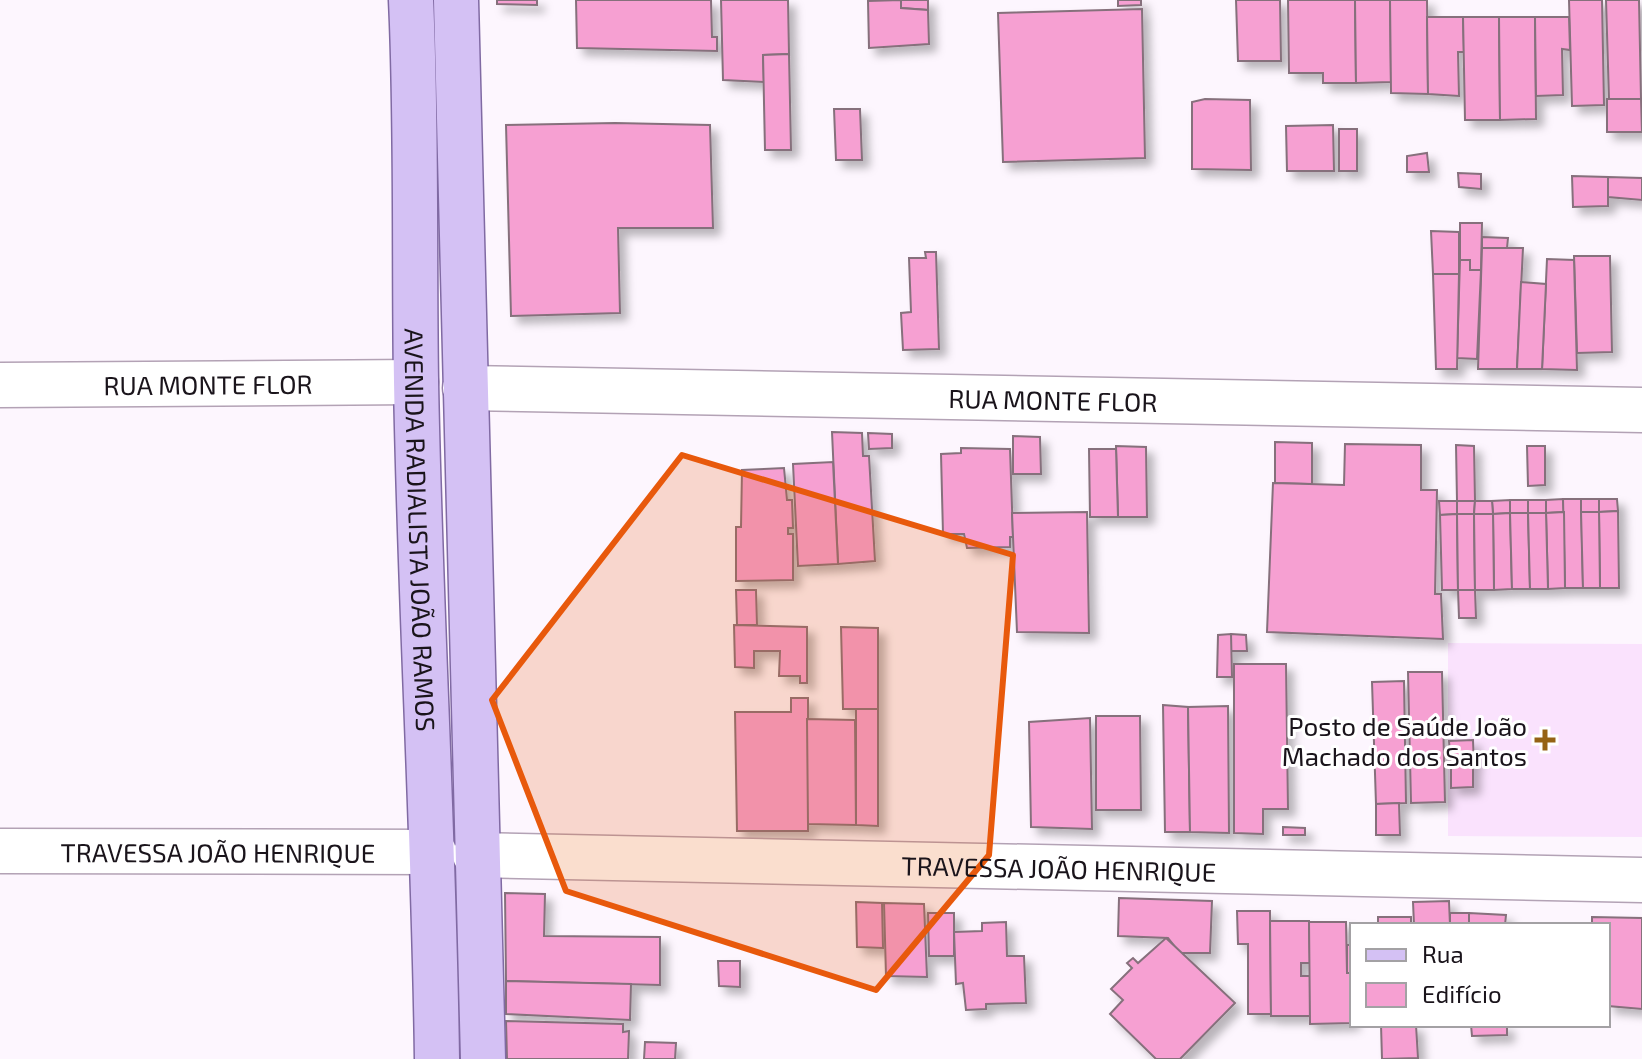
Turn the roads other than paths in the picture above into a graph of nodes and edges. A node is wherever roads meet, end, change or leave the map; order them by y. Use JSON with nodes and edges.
{"nodes":[{"id":1,"x":411,"y":0,"type":"edge"},
{"id":2,"x":456,"y":0,"type":"edge"},
{"id":3,"x":416,"y":382,"type":"junction"},
{"id":4,"x":0,"y":385,"type":"edge"},
{"id":5,"x":465,"y":388,"type":"junction"},
{"id":6,"x":1642,"y":410,"type":"edge"},
{"id":7,"x":0,"y":851,"type":"edge"},
{"id":8,"x":455,"y":854,"type":"junction"},
{"id":9,"x":1642,"y":880,"type":"edge"},
{"id":10,"x":437,"y":1059,"type":"edge"},
{"id":11,"x":483,"y":1059,"type":"edge"}],
"edges":[{"from":1,"to":3,"type":"main road","name":"AVENIDA RADIALISTA JOÃO RAMOS"},
{"from":2,"to":5,"type":"main road","name":"AVENIDA RADIALISTA JOÃO RAMOS"},
{"from":3,"to":4,"type":"street","name":"RUA MONTE FLOR"},
{"from":3,"to":8,"type":"main road","name":"AVENIDA RADIALISTA JOÃO RAMOS"},
{"from":5,"to":6,"type":"street","name":"RUA MONTE FLOR"},
{"from":5,"to":8,"type":"main road","name":"AVENIDA RADIALISTA JOÃO RAMOS"},
{"from":7,"to":8,"type":"street","name":"TRAVESSA JOÃO HENRIQUE"},
{"from":8,"to":9,"type":"street","name":"TRAVESSA JOÃO HENRIQUE"},
{"from":8,"to":10,"type":"main road","name":"AVENIDA RADIALISTA JOÃO RAMOS"},
{"from":8,"to":11,"type":"main road","name":"AVENIDA RADIALISTA JOÃO RAMOS"}]}
